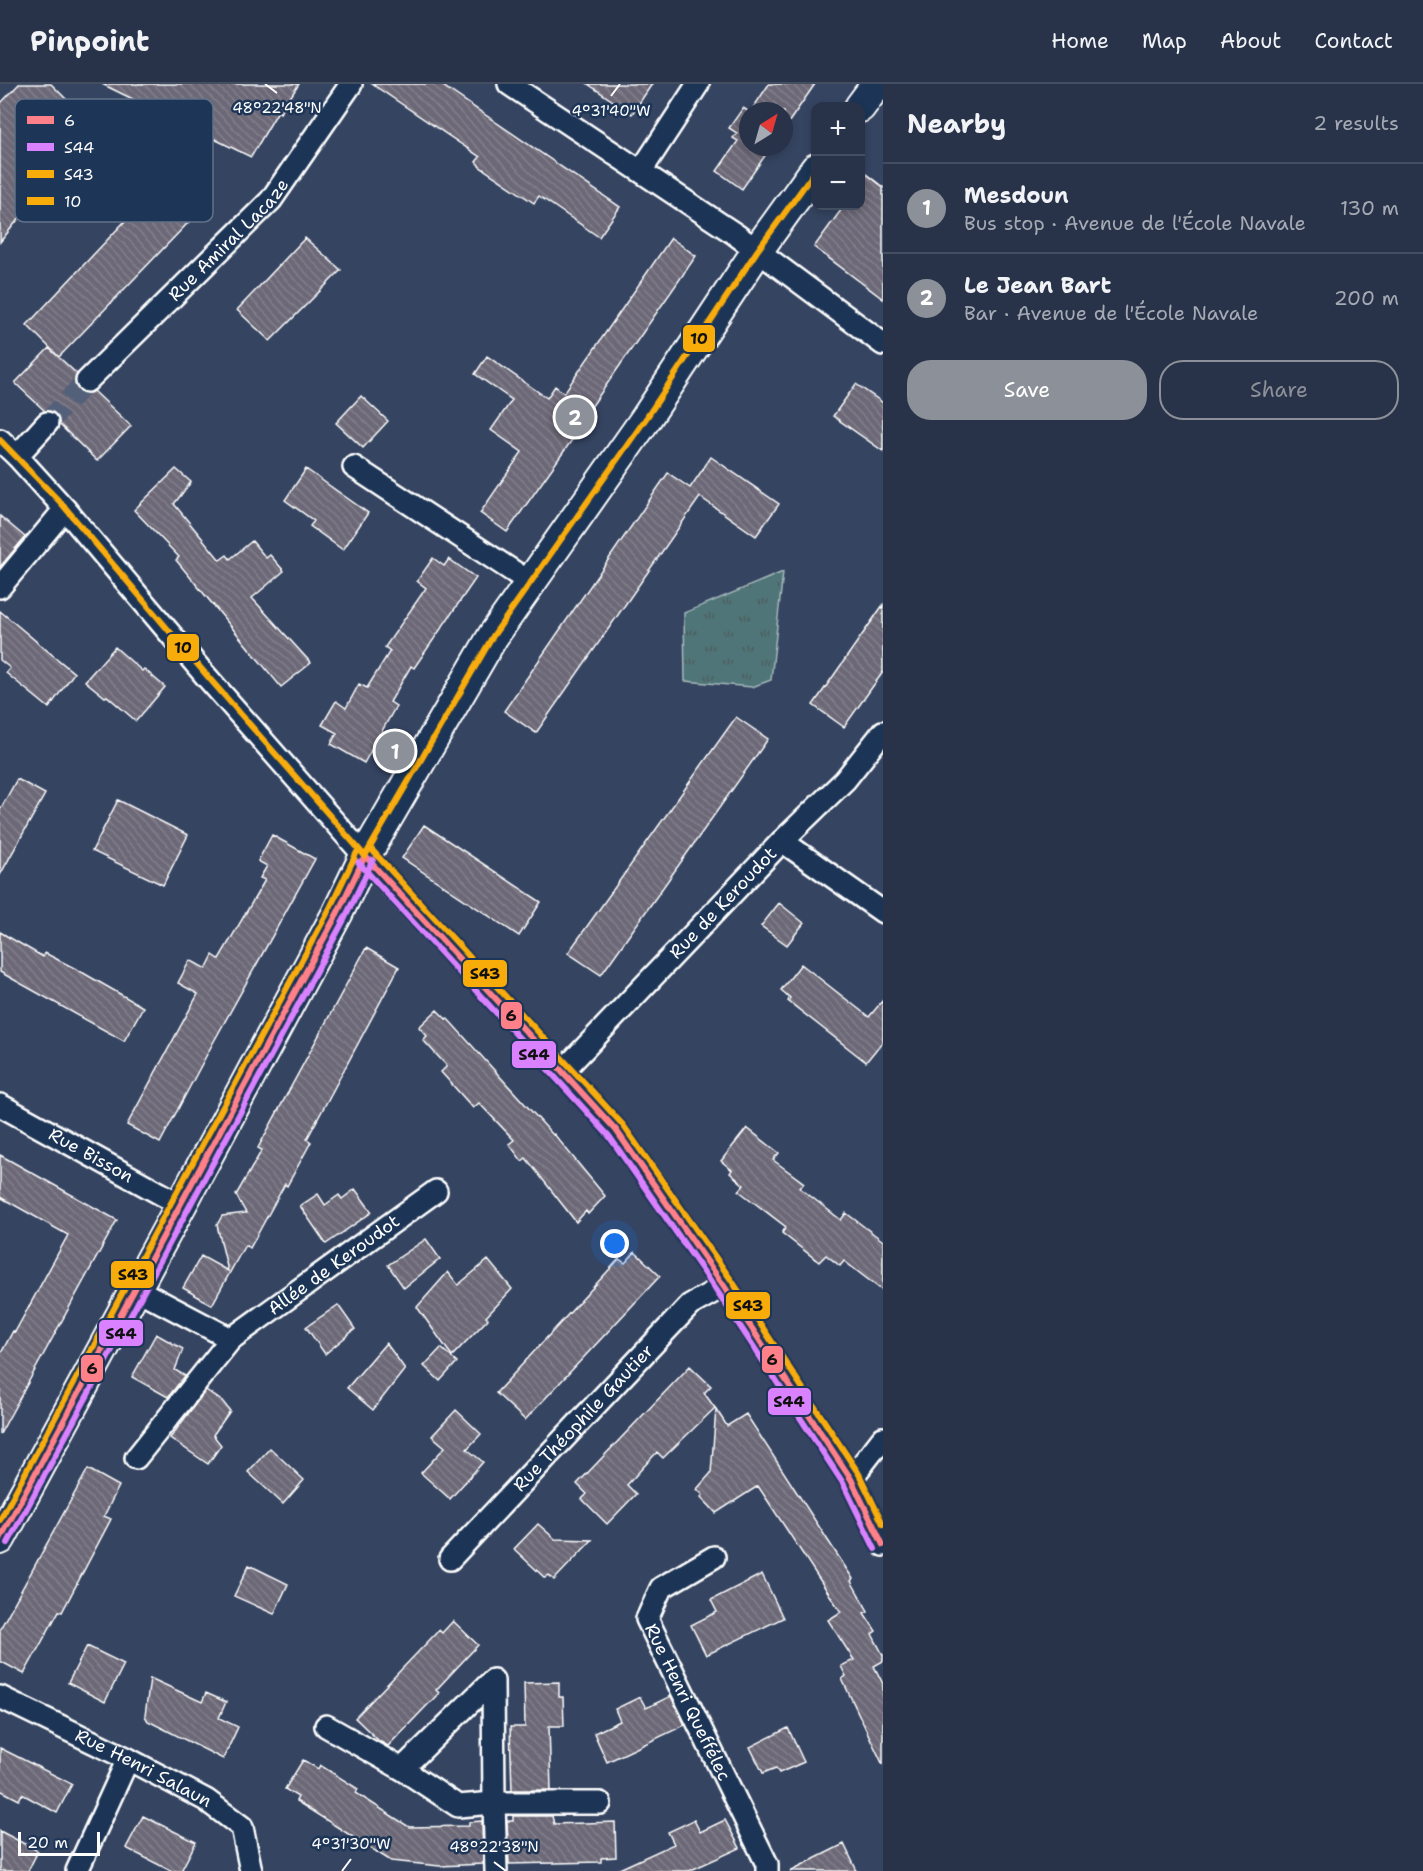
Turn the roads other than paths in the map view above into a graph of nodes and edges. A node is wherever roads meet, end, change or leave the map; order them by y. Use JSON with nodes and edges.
{"nodes":[{"id":1,"x":351,"y":84,"type":"edge"},
{"id":2,"x":509,"y":84,"type":"edge"},
{"id":3,"x":698,"y":84,"type":"edge"},
{"id":4,"x":877,"y":84,"type":"edge"},
{"id":5,"x":864,"y":102,"type":"edge"},
{"id":6,"x":642,"y":171,"type":"junction"},
{"id":7,"x":811,"y":176,"type":"edge"},
{"id":8,"x":757,"y":251,"type":"junction"},
{"id":9,"x":883,"y":344,"type":"edge"},
{"id":10,"x":87,"y":381,"type":"tunnel mouth"},
{"id":11,"x":47,"y":423,"type":"tunnel mouth"},
{"id":12,"x":0,"y":440,"type":"edge"},
{"id":13,"x":17,"y":456,"type":"junction"},
{"id":14,"x":354,"y":466,"type":"dead end"},
{"id":15,"x":65,"y":509,"type":"junction"},
{"id":16,"x":531,"y":583,"type":"junction"},
{"id":17,"x":0,"y":587,"type":"edge"},
{"id":18,"x":883,"y":732,"type":"edge"},
{"id":19,"x":782,"y":841,"type":"junction"},
{"id":20,"x":364,"y":856,"type":"junction"},
{"id":21,"x":883,"y":912,"type":"edge"},
{"id":22,"x":563,"y":1071,"type":"junction"},
{"id":23,"x":0,"y":1105,"type":"edge"},
{"id":24,"x":436,"y":1191,"type":"dead end"},
{"id":25,"x":181,"y":1205,"type":"junction"},
{"id":26,"x":724,"y":1286,"type":"junction"},
{"id":27,"x":136,"y":1289,"type":"junction"},
{"id":28,"x":231,"y":1339,"type":"junction"},
{"id":29,"x":883,"y":1438,"type":"edge"},
{"id":30,"x":136,"y":1458,"type":"dead end"},
{"id":31,"x":851,"y":1479,"type":"junction"},
{"id":32,"x":0,"y":1539,"type":"edge"},
{"id":33,"x":883,"y":1545,"type":"edge"},
{"id":34,"x":714,"y":1557,"type":"dead end"},
{"id":35,"x":450,"y":1559,"type":"dead end"},
{"id":36,"x":0,"y":1697,"type":"edge"},
{"id":37,"x":326,"y":1726,"type":"dead end"},
{"id":38,"x":128,"y":1759,"type":"junction"},
{"id":39,"x":402,"y":1769,"type":"junction"},
{"id":40,"x":494,"y":1803,"type":"junction"},
{"id":41,"x":600,"y":1803,"type":"dead end"},
{"id":42,"x":77,"y":1871,"type":"edge"},
{"id":43,"x":251,"y":1871,"type":"edge"},
{"id":44,"x":496,"y":1871,"type":"edge"},
{"id":45,"x":766,"y":1871,"type":"edge"}],
"edges":[{"from":1,"to":10,"type":"street","name":"Rue Amiral Lacaze"},
{"from":2,"to":6,"type":"street"},
{"from":3,"to":6,"type":"street"},
{"from":4,"to":5,"type":"street"},
{"from":6,"to":8,"type":"street"},
{"from":7,"to":8,"type":"street"},
{"from":8,"to":9,"type":"street"},
{"from":8,"to":16,"type":"street"},
{"from":11,"to":13,"type":"street"},
{"from":12,"to":13,"type":"street"},
{"from":13,"to":15,"type":"street"},
{"from":14,"to":16,"type":"street"},
{"from":15,"to":17,"type":"street"},
{"from":15,"to":20,"type":"street"},
{"from":16,"to":20,"type":"street"},
{"from":18,"to":19,"type":"street","name":"Rue de Keroudot"},
{"from":19,"to":21,"type":"street"},
{"from":19,"to":22,"type":"street","name":"Rue de Keroudot"},
{"from":20,"to":22,"type":"street"},
{"from":20,"to":25,"type":"street"},
{"from":22,"to":26,"type":"street"},
{"from":23,"to":25,"type":"street","name":"Rue Bisson"},
{"from":24,"to":28,"type":"street","name":"Allée de Keroudot"},
{"from":25,"to":27,"type":"street"},
{"from":26,"to":31,"type":"street"},
{"from":26,"to":35,"type":"street","name":"Rue Théophile Gautier"},
{"from":27,"to":28,"type":"street"},
{"from":27,"to":32,"type":"street"},
{"from":28,"to":30,"type":"street","name":"Allée de Keroudot"},
{"from":29,"to":31,"type":"street"},
{"from":31,"to":33,"type":"street"},
{"from":34,"to":45,"type":"street","name":"Rue Henri Queffélec"},
{"from":36,"to":38,"type":"street","name":"Rue Henri Salaun"},
{"from":37,"to":39,"type":"street"},
{"from":38,"to":42,"type":"street"},
{"from":38,"to":43,"type":"street","name":"Rue Henri Salaun"},
{"from":39,"to":40,"type":"street"},
{"from":39,"to":40,"type":"street"},
{"from":40,"to":41,"type":"street"},
{"from":40,"to":44,"type":"street"}]}
